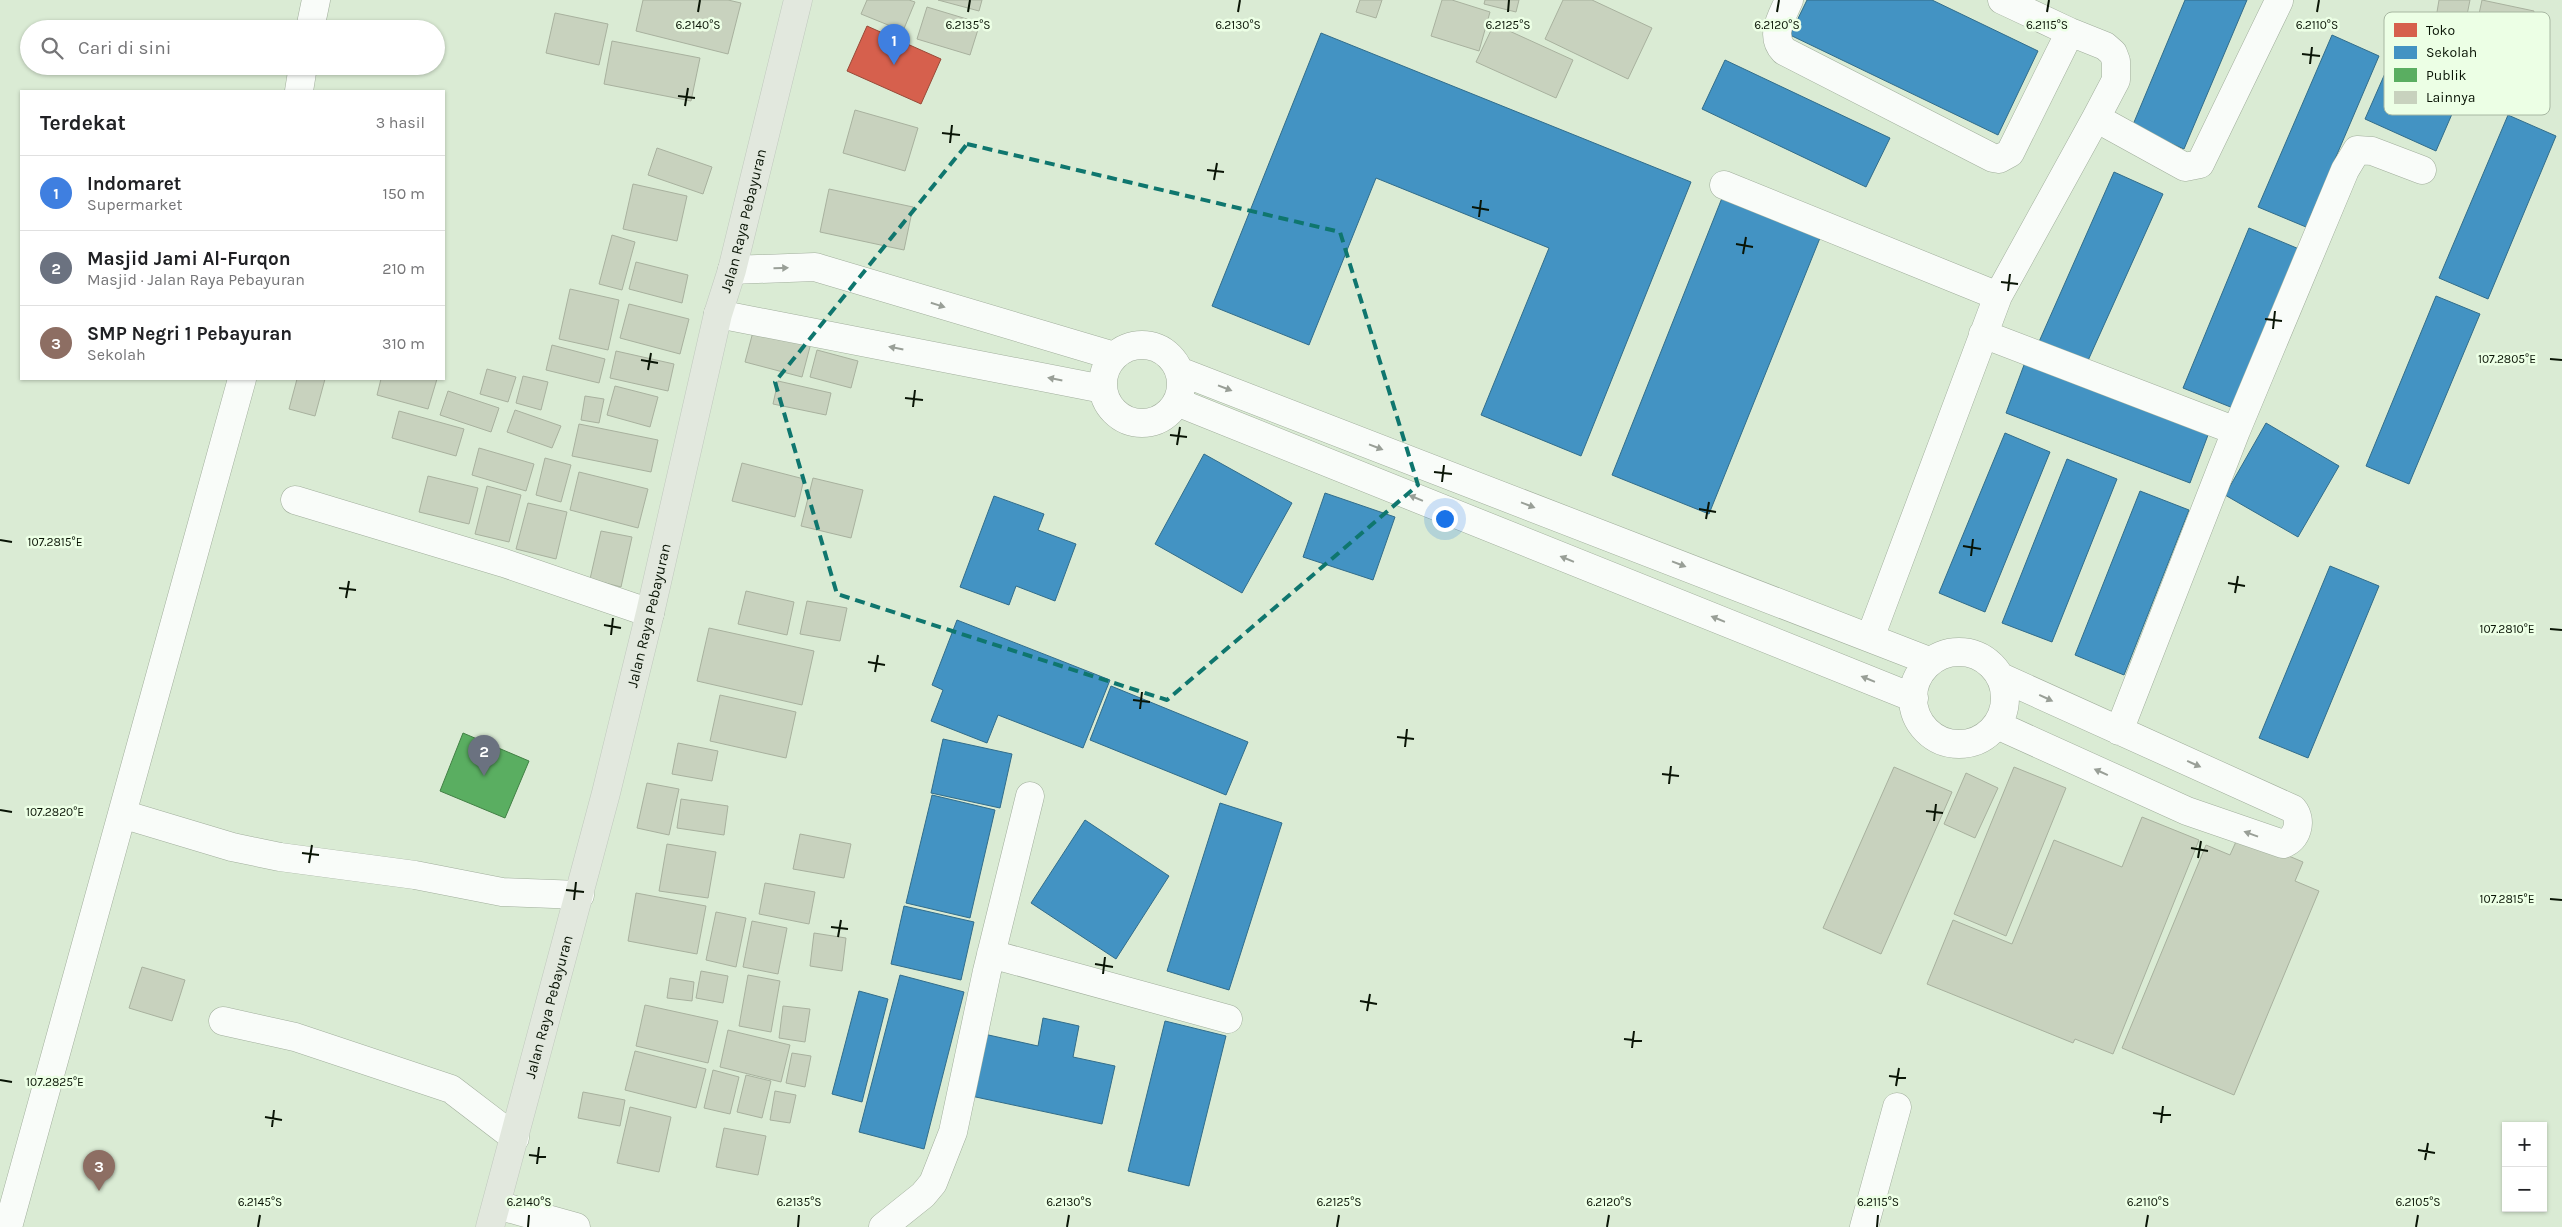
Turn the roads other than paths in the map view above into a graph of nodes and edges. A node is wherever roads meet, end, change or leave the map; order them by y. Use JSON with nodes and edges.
{"nodes":[{"id":1,"x":316,"y":0,"type":"edge"},
{"id":2,"x":798,"y":0,"type":"edge"},
{"id":3,"x":1789,"y":0,"type":"edge"},
{"id":4,"x":2002,"y":0,"type":"edge"},
{"id":5,"x":2279,"y":0,"type":"edge"},
{"id":6,"x":312,"y":20,"type":"edge"},
{"id":7,"x":2070,"y":32,"type":"junction"},
{"id":8,"x":302,"y":75,"type":"edge"},
{"id":9,"x":299,"y":90,"type":"edge"},
{"id":10,"x":2096,"y":118,"type":"junction"},
{"id":11,"x":2422,"y":170,"type":"dead end"},
{"id":12,"x":1724,"y":185,"type":"dead end"},
{"id":13,"x":732,"y":270,"type":"junction"},
{"id":14,"x":1998,"y":296,"type":"junction"},
{"id":15,"x":718,"y":314,"type":"junction"},
{"id":16,"x":1983,"y":334,"type":"junction"},
{"id":17,"x":1114,"y":356,"type":"junction"},
{"id":18,"x":1179,"y":371,"type":"junction"},
{"id":19,"x":242,"y":380,"type":"edge"},
{"id":20,"x":1103,"y":389,"type":"junction"},
{"id":21,"x":1177,"y":402,"type":"junction"},
{"id":22,"x":2236,"y":431,"type":"junction"},
{"id":23,"x":295,"y":500,"type":"dead end"},
{"id":24,"x":650,"y":613,"type":"junction"},
{"id":25,"x":1870,"y":638,"type":"junction"},
{"id":26,"x":1929,"y":661,"type":"junction"},
{"id":27,"x":2001,"y":678,"type":"junction"},
{"id":28,"x":1914,"y":698,"type":"junction"},
{"id":29,"x":1997,"y":725,"type":"junction"},
{"id":30,"x":2119,"y":731,"type":"junction"},
{"id":31,"x":1030,"y":796,"type":"dead end"},
{"id":32,"x":122,"y":814,"type":"junction"},
{"id":33,"x":580,"y":895,"type":"junction"},
{"id":34,"x":991,"y":954,"type":"junction"},
{"id":35,"x":1228,"y":1019,"type":"dead end"},
{"id":36,"x":223,"y":1021,"type":"dead end"},
{"id":37,"x":1897,"y":1106,"type":"dead end"},
{"id":38,"x":515,"y":1138,"type":"junction"},
{"id":39,"x":494,"y":1216,"type":"edge"},
{"id":40,"x":8,"y":1227,"type":"edge"},
{"id":41,"x":576,"y":1227,"type":"edge"},
{"id":42,"x":883,"y":1227,"type":"edge"},
{"id":43,"x":1864,"y":1227,"type":"edge"}],
"edges":[{"from":1,"to":6,"type":"street"},
{"from":2,"to":13,"type":"main road","name":"Jalan Raya Pebayuran"},
{"from":3,"to":7,"type":"street"},
{"from":4,"to":7,"type":"street"},
{"from":5,"to":10,"type":"street"},
{"from":7,"to":10,"type":"street"},
{"from":8,"to":9,"type":"street"},
{"from":10,"to":14,"type":"street"},
{"from":11,"to":22,"type":"street"},
{"from":12,"to":14,"type":"street"},
{"from":13,"to":15,"type":"main road","name":"Jalan Raya Pebayuran"},
{"from":13,"to":17,"type":"street","one_way":true},
{"from":14,"to":16,"type":"street"},
{"from":20,"to":15,"type":"street","one_way":true},
{"from":15,"to":24,"type":"main road","name":"Jalan Raya Pebayuran"},
{"from":16,"to":22,"type":"street"},
{"from":16,"to":25,"type":"street"},
{"from":17,"to":18,"type":"street"},
{"from":17,"to":20,"type":"street"},
{"from":18,"to":21,"type":"street"},
{"from":18,"to":25,"type":"street","one_way":true},
{"from":19,"to":32,"type":"street"},
{"from":20,"to":21,"type":"street"},
{"from":28,"to":21,"type":"street","one_way":true},
{"from":22,"to":30,"type":"street"},
{"from":23,"to":24,"type":"street"},
{"from":24,"to":33,"type":"main road","name":"Jalan Raya Pebayuran"},
{"from":25,"to":26,"type":"street"},
{"from":26,"to":27,"type":"street"},
{"from":26,"to":28,"type":"street"},
{"from":27,"to":29,"type":"street"},
{"from":27,"to":30,"type":"street","one_way":true},
{"from":28,"to":29,"type":"street"},
{"from":30,"to":29,"type":"street","one_way":true},
{"from":31,"to":34,"type":"street"},
{"from":32,"to":33,"type":"street"},
{"from":32,"to":40,"type":"street"},
{"from":33,"to":38,"type":"main road","name":"Jalan Raya Pebayuran"},
{"from":34,"to":35,"type":"street"},
{"from":34,"to":42,"type":"street"},
{"from":36,"to":38,"type":"street"},
{"from":37,"to":43,"type":"street"},
{"from":38,"to":39,"type":"main road","name":"Jalan Raya Pebayuran"},
{"from":39,"to":41,"type":"street"}]}
